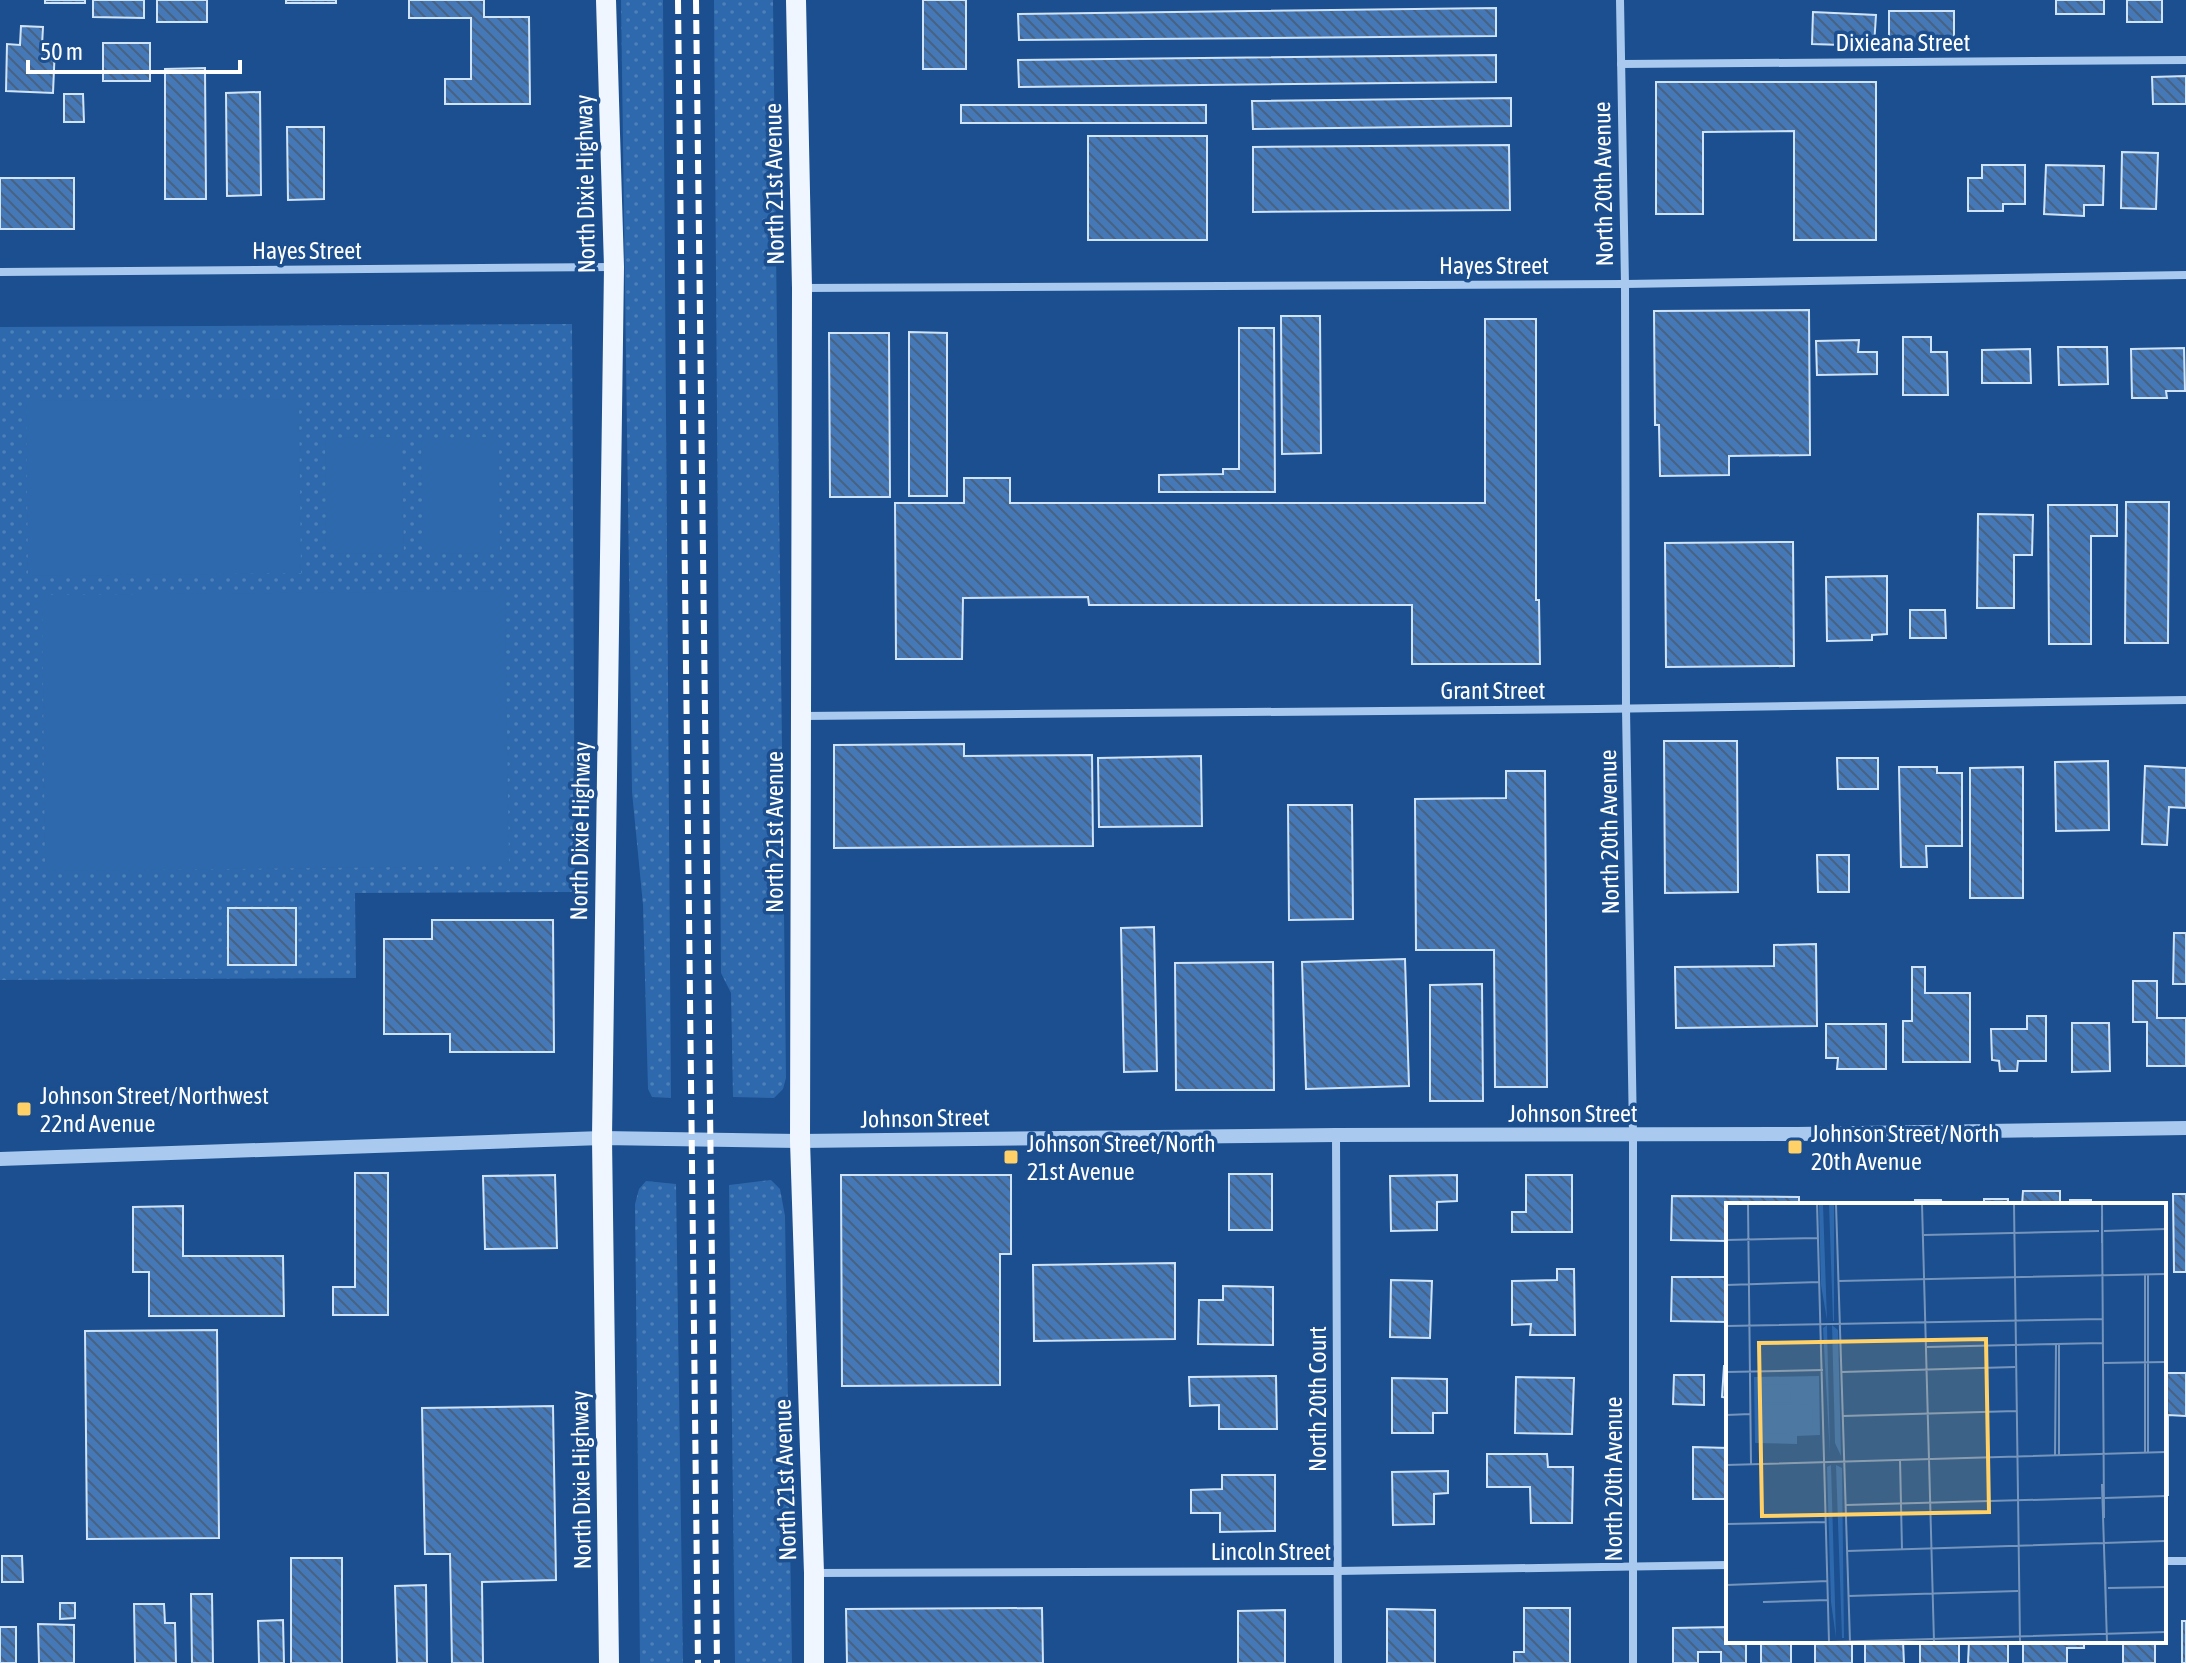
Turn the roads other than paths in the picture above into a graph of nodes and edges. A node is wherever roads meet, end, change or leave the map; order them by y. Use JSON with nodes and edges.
{"nodes":[{"id":1,"x":606,"y":0,"type":"edge"},
{"id":2,"x":796,"y":0,"type":"edge"},
{"id":3,"x":1620,"y":0,"type":"edge"},
{"id":4,"x":2186,"y":60,"type":"edge"},
{"id":5,"x":1621,"y":64,"type":"junction"},
{"id":6,"x":614,"y":267,"type":"junction"},
{"id":7,"x":0,"y":272,"type":"edge"},
{"id":8,"x":2186,"y":275,"type":"edge"},
{"id":9,"x":1625,"y":284,"type":"junction"},
{"id":10,"x":802,"y":288,"type":"junction"},
{"id":11,"x":2186,"y":700,"type":"edge"},
{"id":12,"x":1626,"y":709,"type":"junction"},
{"id":13,"x":801,"y":716,"type":"junction"},
{"id":14,"x":2186,"y":1128,"type":"edge"},
{"id":15,"x":1336,"y":1135,"type":"junction"},
{"id":16,"x":1633,"y":1135,"type":"junction"},
{"id":17,"x":602,"y":1138,"type":"junction"},
{"id":18,"x":800,"y":1141,"type":"junction"},
{"id":19,"x":0,"y":1159,"type":"edge"},
{"id":20,"x":1726,"y":1565,"type":"edge"},
{"id":21,"x":1633,"y":1566,"type":"junction"},
{"id":22,"x":1337,"y":1571,"type":"junction"},
{"id":23,"x":814,"y":1573,"type":"junction"},
{"id":24,"x":609,"y":1663,"type":"edge"},
{"id":25,"x":814,"y":1663,"type":"edge"},
{"id":26,"x":1338,"y":1663,"type":"edge"},
{"id":27,"x":1633,"y":1663,"type":"edge"}],
"edges":[{"from":1,"to":6,"type":"main road","name":"North Dixie Highway"},
{"from":2,"to":10,"type":"main road","name":"North 21st Avenue"},
{"from":3,"to":5,"type":"street","name":"North 20th Avenue"},
{"from":4,"to":5,"type":"street","name":"Dixieana Street"},
{"from":5,"to":9,"type":"street","name":"North 20th Avenue"},
{"from":6,"to":7,"type":"street","name":"Hayes Street"},
{"from":6,"to":17,"type":"main road","name":"North Dixie Highway"},
{"from":8,"to":9,"type":"street","name":"Hayes Street"},
{"from":9,"to":10,"type":"street","name":"Hayes Street"},
{"from":9,"to":12,"type":"street","name":"North 20th Avenue"},
{"from":10,"to":13,"type":"main road","name":"North 21st Avenue"},
{"from":11,"to":12,"type":"street","name":"Grant Street"},
{"from":12,"to":13,"type":"street","name":"Grant Street"},
{"from":12,"to":16,"type":"street","name":"North 20th Avenue"},
{"from":13,"to":18,"type":"main road","name":"North 21st Avenue"},
{"from":14,"to":16,"type":"street","name":"Johnson Street"},
{"from":15,"to":16,"type":"street","name":"Johnson Street"},
{"from":15,"to":18,"type":"street","name":"Johnson Street"},
{"from":15,"to":22,"type":"street","name":"North 20th Court"},
{"from":16,"to":21,"type":"street","name":"North 20th Avenue"},
{"from":17,"to":18,"type":"street","name":"Johnson Street"},
{"from":17,"to":19,"type":"street","name":"Johnson Street"},
{"from":17,"to":24,"type":"main road","name":"North Dixie Highway"},
{"from":18,"to":23,"type":"main road","name":"North 21st Avenue"},
{"from":20,"to":21,"type":"street","name":"Lincoln Street"},
{"from":21,"to":22,"type":"street","name":"Lincoln Street"},
{"from":21,"to":27,"type":"street","name":"North 20th Avenue"},
{"from":22,"to":23,"type":"street","name":"Lincoln Street"},
{"from":22,"to":26,"type":"street","name":"North 20th Court"},
{"from":23,"to":25,"type":"main road","name":"North 21st Avenue"}]}
